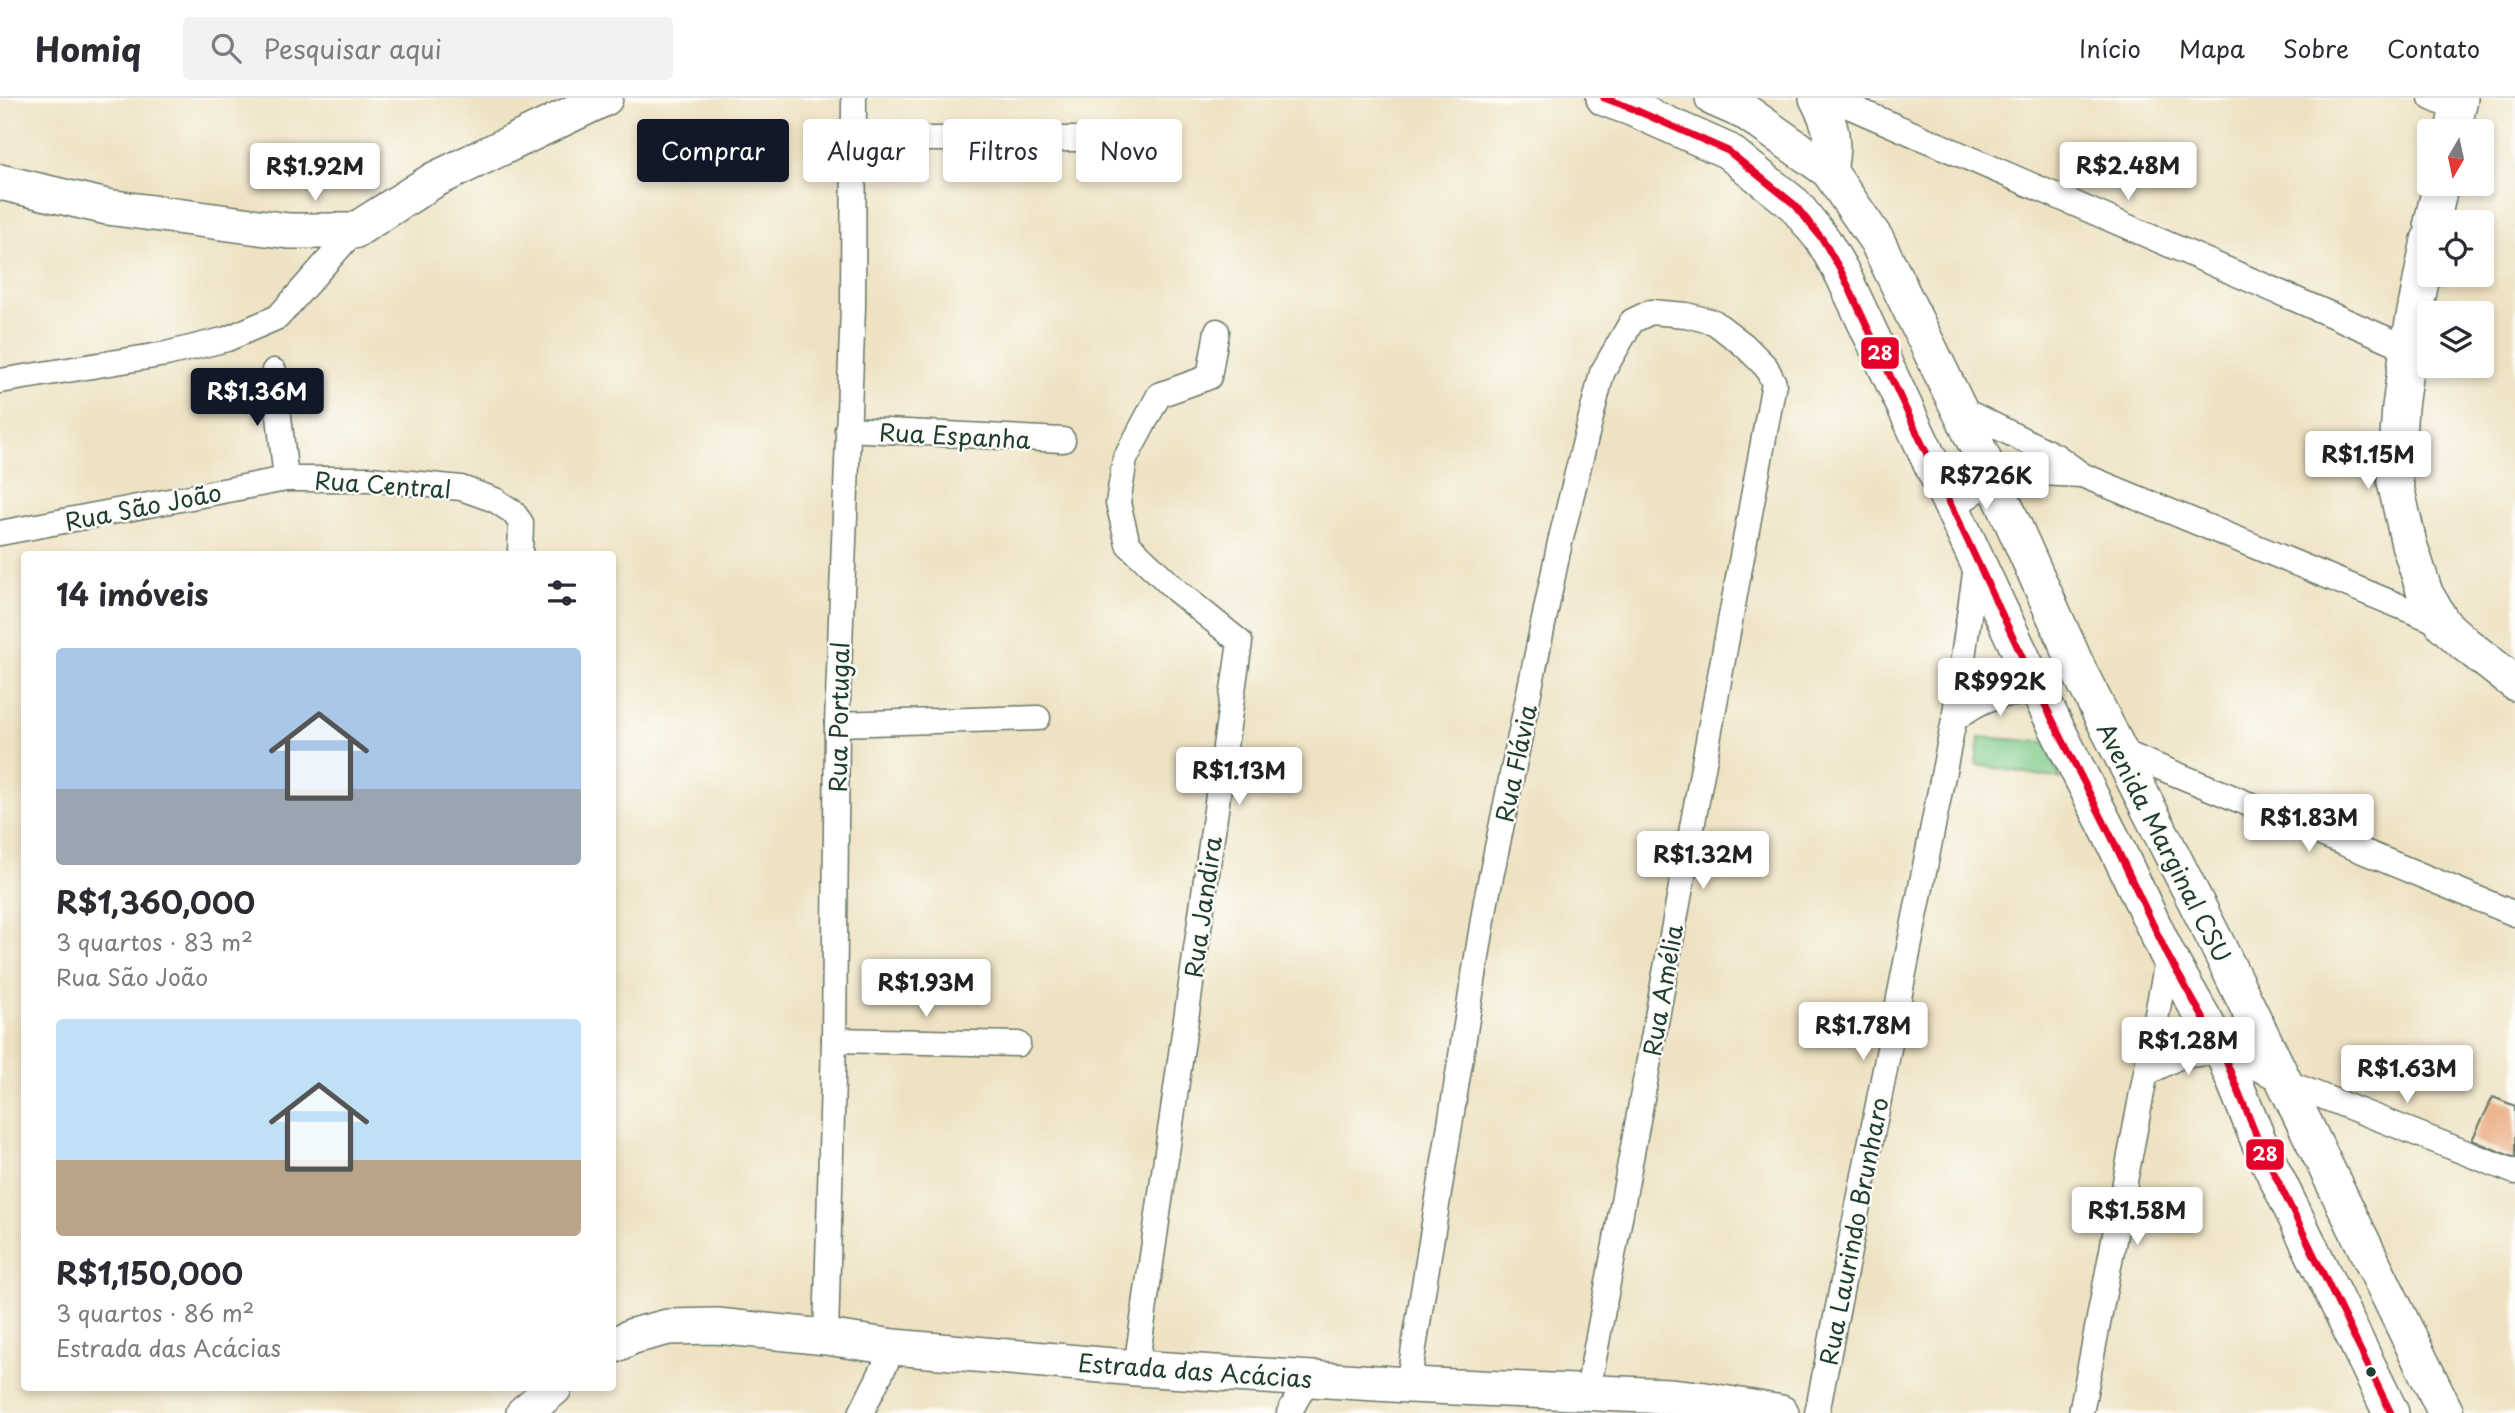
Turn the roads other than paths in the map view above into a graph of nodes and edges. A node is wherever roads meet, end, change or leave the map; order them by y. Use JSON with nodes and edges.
{"nodes":[{"id":1,"x":606,"y":98,"type":"edge"},
{"id":2,"x":854,"y":98,"type":"edge"},
{"id":3,"x":1604,"y":98,"type":"edge"},
{"id":4,"x":1713,"y":98,"type":"edge"},
{"id":5,"x":1817,"y":98,"type":"edge"},
{"id":6,"x":1830,"y":98,"type":"edge"},
{"id":7,"x":855,"y":119,"type":"edge"},
{"id":8,"x":929,"y":139,"type":"edge"},
{"id":9,"x":1076,"y":139,"type":"edge"},
{"id":10,"x":1829,"y":172,"type":"junction"},
{"id":11,"x":0,"y":182,"type":"edge"},
{"id":12,"x":855,"y":182,"type":"edge"},
{"id":13,"x":354,"y":231,"type":"junction"},
{"id":14,"x":2420,"y":287,"type":"edge"},
{"id":15,"x":1217,"y":331,"type":"dead end"},
{"id":16,"x":2408,"y":348,"type":"junction"},
{"id":17,"x":274,"y":371,"type":"dead end"},
{"id":18,"x":0,"y":381,"type":"edge"},
{"id":19,"x":1774,"y":383,"type":"joint"},
{"id":20,"x":1957,"y":407,"type":"junction"},
{"id":21,"x":847,"y":429,"type":"junction"},
{"id":22,"x":1063,"y":440,"type":"dead end"},
{"id":23,"x":2082,"y":475,"type":"junction"},
{"id":24,"x":286,"y":479,"type":"junction"},
{"id":25,"x":1993,"y":479,"type":"junction"},
{"id":26,"x":1952,"y":508,"type":"junction"},
{"id":27,"x":0,"y":533,"type":"edge"},
{"id":28,"x":520,"y":551,"type":"edge"},
{"id":29,"x":1977,"y":559,"type":"junction"},
{"id":30,"x":2443,"y":624,"type":"junction"},
{"id":31,"x":2515,"y":683,"type":"edge"},
{"id":32,"x":2039,"y":693,"type":"junction"},
{"id":33,"x":1038,"y":718,"type":"dead end"},
{"id":34,"x":1954,"y":720,"type":"junction"},
{"id":35,"x":837,"y":724,"type":"junction"},
{"id":36,"x":2120,"y":751,"type":"junction"},
{"id":37,"x":2154,"y":820,"type":"junction"},
{"id":38,"x":2111,"y":836,"type":"junction"},
{"id":39,"x":2515,"y":914,"type":"edge"},
{"id":40,"x":2168,"y":956,"type":"junction"},
{"id":41,"x":834,"y":1040,"type":"junction"},
{"id":42,"x":1018,"y":1044,"type":"dead end"},
{"id":43,"x":2222,"y":1051,"type":"junction"},
{"id":44,"x":2147,"y":1073,"type":"junction"},
{"id":45,"x":2283,"y":1081,"type":"junction"},
{"id":46,"x":2515,"y":1172,"type":"edge"},
{"id":47,"x":826,"y":1337,"type":"junction"},
{"id":48,"x":616,"y":1344,"type":"edge"},
{"id":49,"x":894,"y":1347,"type":"junction"},
{"id":50,"x":1136,"y":1368,"type":"junction"},
{"id":51,"x":1308,"y":1378,"type":"junction"},
{"id":52,"x":1408,"y":1385,"type":"junction"},
{"id":53,"x":1588,"y":1391,"type":"junction"},
{"id":54,"x":1665,"y":1405,"type":"edge"},
{"id":55,"x":861,"y":1413,"type":"edge"},
{"id":56,"x":1289,"y":1413,"type":"edge"},
{"id":57,"x":1781,"y":1413,"type":"edge"},
{"id":58,"x":1817,"y":1413,"type":"edge"},
{"id":59,"x":2081,"y":1413,"type":"edge"},
{"id":60,"x":2391,"y":1413,"type":"edge"},
{"id":61,"x":2446,"y":1413,"type":"edge"}],
"edges":[{"from":1,"to":13,"type":"main road"},
{"from":2,"to":7,"type":"street","name":"Rua Portugal"},
{"from":3,"to":26,"type":"main road","name":"Avenida Marginal CSU"},
{"from":4,"to":10,"type":"main road","name":"Avenida Marginal CSU"},
{"from":5,"to":10,"type":"main road"},
{"from":6,"to":16,"type":"street"},
{"from":8,"to":9,"type":"street"},
{"from":10,"to":20,"type":"main road","name":"Avenida Marginal CSU"},
{"from":11,"to":13,"type":"main road"},
{"from":12,"to":21,"type":"street","name":"Rua Portugal"},
{"from":13,"to":18,"type":"street"},
{"from":14,"to":16,"type":"main road"},
{"from":15,"to":50,"type":"street","name":"Rua Jandira"},
{"from":16,"to":30,"type":"main road"},
{"from":17,"to":24,"type":"street"},
{"from":19,"to":52,"type":"street","name":"Rua Flávia"},
{"from":19,"to":53,"type":"street","name":"Rua Amélia"},
{"from":20,"to":23,"type":"street"},
{"from":20,"to":25,"type":"main road","name":"Avenida Marginal CSU"},
{"from":21,"to":22,"type":"street","name":"Rua Espanha"},
{"from":21,"to":35,"type":"street","name":"Rua Portugal"},
{"from":23,"to":25,"type":"street"},
{"from":23,"to":30,"type":"street"},
{"from":24,"to":27,"type":"street","name":"Rua São João"},
{"from":24,"to":28,"type":"street","name":"Rua Central"},
{"from":25,"to":26,"type":"street"},
{"from":25,"to":36,"type":"main road","name":"Avenida Marginal CSU"},
{"from":26,"to":29,"type":"main road","name":"Avenida Marginal CSU"},
{"from":29,"to":32,"type":"main road","name":"Avenida Marginal CSU"},
{"from":29,"to":34,"type":"street","name":"Rua Laurindo Brunharo"},
{"from":30,"to":31,"type":"main road"},
{"from":32,"to":34,"type":"street"},
{"from":32,"to":38,"type":"main road","name":"Avenida Marginal CSU"},
{"from":33,"to":35,"type":"street"},
{"from":34,"to":58,"type":"street","name":"Rua Laurindo Brunharo"},
{"from":35,"to":41,"type":"street","name":"Rua Portugal"},
{"from":36,"to":37,"type":"main road","name":"Avenida Marginal CSU"},
{"from":36,"to":39,"type":"street"},
{"from":37,"to":38,"type":"main road"},
{"from":37,"to":45,"type":"main road","name":"Avenida Marginal CSU"},
{"from":38,"to":40,"type":"main road","name":"Avenida Marginal CSU"},
{"from":40,"to":43,"type":"main road","name":"Avenida Marginal CSU"},
{"from":40,"to":44,"type":"street"},
{"from":41,"to":42,"type":"street"},
{"from":41,"to":47,"type":"street","name":"Rua Portugal"},
{"from":43,"to":44,"type":"street"},
{"from":43,"to":45,"type":"street"},
{"from":43,"to":60,"type":"main road","name":"Avenida Marginal CSU"},
{"from":44,"to":59,"type":"street"},
{"from":45,"to":46,"type":"street"},
{"from":45,"to":61,"type":"main road","name":"Avenida Marginal CSU"},
{"from":47,"to":48,"type":"main road","name":"Estrada das Acácias"},
{"from":47,"to":49,"type":"main road","name":"Estrada das Acácias"},
{"from":49,"to":50,"type":"main road","name":"Estrada das Acácias"},
{"from":49,"to":55,"type":"street"},
{"from":50,"to":51,"type":"main road","name":"Estrada das Acácias"},
{"from":51,"to":52,"type":"main road","name":"Estrada das Acácias"},
{"from":51,"to":56,"type":"street"},
{"from":52,"to":53,"type":"main road","name":"Estrada das Acácias"},
{"from":53,"to":54,"type":"main road","name":"Estrada das Acácias"},
{"from":54,"to":57,"type":"main road","name":"Estrada das Acácias"}]}
